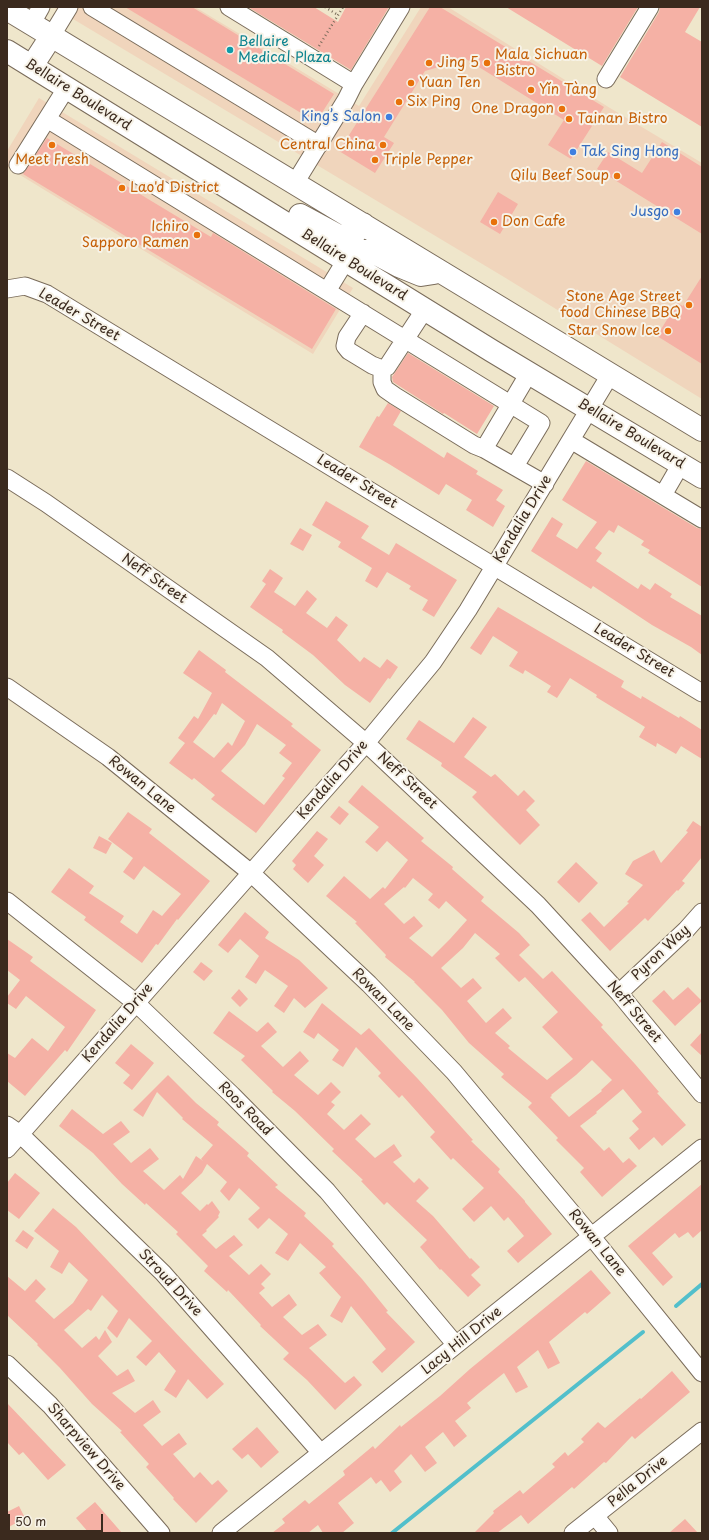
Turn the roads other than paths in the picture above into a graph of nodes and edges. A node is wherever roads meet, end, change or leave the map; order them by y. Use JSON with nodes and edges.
{"nodes":[{"id":1,"x":69,"y":7,"type":"edge"},
{"id":2,"x":92,"y":7,"type":"edge"},
{"id":3,"x":229,"y":7,"type":"edge"},
{"id":4,"x":401,"y":7,"type":"edge"},
{"id":5,"x":650,"y":7,"type":"edge"},
{"id":6,"x":7,"y":8,"type":"edge"},
{"id":7,"x":37,"y":15,"type":"edge"},
{"id":8,"x":52,"y":35,"type":"junction"},
{"id":9,"x":7,"y":52,"type":"edge"},
{"id":10,"x":32,"y":66,"type":"junction"},
{"id":11,"x":606,"y":79,"type":"dead end"},
{"id":12,"x":354,"y":84,"type":"junction"},
{"id":13,"x":66,"y":87,"type":"junction"},
{"id":14,"x":47,"y":119,"type":"junction"},
{"id":15,"x":319,"y":145,"type":"junction"},
{"id":16,"x":18,"y":165,"type":"dead end"},
{"id":17,"x":214,"y":178,"type":"junction"},
{"id":18,"x":295,"y":183,"type":"junction"},
{"id":19,"x":363,"y":224,"type":"junction"},
{"id":20,"x":346,"y":260,"type":"junction"},
{"id":21,"x":441,"y":272,"type":"junction"},
{"id":22,"x":7,"y":289,"type":"edge"},
{"id":23,"x":327,"y":291,"type":"junction"},
{"id":24,"x":425,"y":309,"type":"junction"},
{"id":25,"x":363,"y":313,"type":"junction"},
{"id":26,"x":406,"y":339,"type":"junction"},
{"id":27,"x":382,"y":369,"type":"junction"},
{"id":28,"x":529,"y":373,"type":"junction"},
{"id":29,"x":610,"y":375,"type":"junction"},
{"id":30,"x":511,"y":404,"type":"junction"},
{"id":31,"x":590,"y":409,"type":"junction"},
{"id":32,"x":702,"y":430,"type":"edge"},
{"id":33,"x":571,"y":440,"type":"junction"},
{"id":34,"x":484,"y":449,"type":"junction"},
{"id":35,"x":681,"y":464,"type":"junction"},
{"id":36,"x":515,"y":466,"type":"junction"},
{"id":37,"x":702,"y":477,"type":"edge"},
{"id":38,"x":7,"y":478,"type":"edge"},
{"id":39,"x":545,"y":484,"type":"junction"},
{"id":40,"x":663,"y":495,"type":"junction"},
{"id":41,"x":702,"y":518,"type":"edge"},
{"id":42,"x":495,"y":566,"type":"junction"},
{"id":43,"x":7,"y":687,"type":"edge"},
{"id":44,"x":702,"y":692,"type":"edge"},
{"id":45,"x":366,"y":743,"type":"junction"},
{"id":46,"x":251,"y":873,"type":"junction"},
{"id":47,"x":7,"y":901,"type":"edge"},
{"id":48,"x":702,"y":912,"type":"edge"},
{"id":49,"x":618,"y":992,"type":"junction"},
{"id":50,"x":136,"y":1003,"type":"junction"},
{"id":51,"x":702,"y":1094,"type":"edge"},
{"id":52,"x":13,"y":1130,"type":"edge"},
{"id":53,"x":702,"y":1148,"type":"edge"},
{"id":54,"x":7,"y":1149,"type":"edge"},
{"id":55,"x":592,"y":1237,"type":"junction"},
{"id":56,"x":456,"y":1345,"type":"junction"},
{"id":57,"x":7,"y":1364,"type":"edge"},
{"id":58,"x":702,"y":1373,"type":"edge"},
{"id":59,"x":702,"y":1431,"type":"edge"},
{"id":60,"x":321,"y":1453,"type":"junction"},
{"id":61,"x":595,"y":1516,"type":"junction"},
{"id":62,"x":161,"y":1533,"type":"edge"},
{"id":63,"x":222,"y":1533,"type":"edge"},
{"id":64,"x":573,"y":1533,"type":"edge"},
{"id":65,"x":609,"y":1533,"type":"edge"}],
"edges":[{"from":1,"to":8,"type":"street"},
{"from":2,"to":15,"type":"street"},
{"from":3,"to":12,"type":"street"},
{"from":4,"to":12,"type":"street"},
{"from":5,"to":11,"type":"street"},
{"from":6,"to":7,"type":"main road"},
{"from":7,"to":8,"type":"main road"},
{"from":8,"to":10,"type":"main road"},
{"from":8,"to":18,"type":"main road"},
{"from":9,"to":10,"type":"main road","name":"Bellaire Boulevard"},
{"from":10,"to":13,"type":"main road","name":"Bellaire Boulevard"},
{"from":12,"to":15,"type":"street"},
{"from":13,"to":14,"type":"street"},
{"from":13,"to":17,"type":"main road","name":"Bellaire Boulevard"},
{"from":14,"to":16,"type":"street"},
{"from":14,"to":23,"type":"street"},
{"from":15,"to":18,"type":"street"},
{"from":17,"to":19,"type":"main road"},
{"from":17,"to":20,"type":"main road","name":"Bellaire Boulevard"},
{"from":18,"to":19,"type":"main road"},
{"from":19,"to":21,"type":"main road"},
{"from":20,"to":21,"type":"main road"},
{"from":20,"to":23,"type":"street"},
{"from":20,"to":24,"type":"main road","name":"Bellaire Boulevard"},
{"from":21,"to":29,"type":"main road"},
{"from":22,"to":42,"type":"street","name":"Leader Street"},
{"from":23,"to":25,"type":"street"},
{"from":24,"to":26,"type":"street"},
{"from":24,"to":28,"type":"main road","name":"Bellaire Boulevard"},
{"from":25,"to":26,"type":"street"},
{"from":25,"to":27,"type":"street"},
{"from":26,"to":27,"type":"street"},
{"from":26,"to":30,"type":"street"},
{"from":27,"to":34,"type":"street"},
{"from":28,"to":30,"type":"street"},
{"from":28,"to":31,"type":"main road","name":"Bellaire Boulevard"},
{"from":29,"to":31,"type":"street","name":"Kendalia Drive"},
{"from":29,"to":32,"type":"main road"},
{"from":30,"to":34,"type":"street"},
{"from":30,"to":36,"type":"street"},
{"from":31,"to":33,"type":"street","name":"Kendalia Drive"},
{"from":31,"to":35,"type":"main road","name":"Bellaire Boulevard"},
{"from":33,"to":39,"type":"street","name":"Kendalia Drive"},
{"from":33,"to":40,"type":"street"},
{"from":34,"to":36,"type":"street"},
{"from":35,"to":37,"type":"main road","name":"Bellaire Boulevard"},
{"from":35,"to":40,"type":"street"},
{"from":36,"to":39,"type":"street"},
{"from":38,"to":45,"type":"street","name":"Neff Street"},
{"from":39,"to":42,"type":"street","name":"Kendalia Drive"},
{"from":40,"to":41,"type":"street"},
{"from":42,"to":44,"type":"street","name":"Leader Street"},
{"from":42,"to":45,"type":"street","name":"Kendalia Drive"},
{"from":43,"to":46,"type":"street","name":"Rowan Lane"},
{"from":45,"to":46,"type":"street","name":"Kendalia Drive"},
{"from":45,"to":49,"type":"street","name":"Neff Street"},
{"from":46,"to":50,"type":"street","name":"Kendalia Drive"},
{"from":46,"to":55,"type":"street","name":"Rowan Lane"},
{"from":47,"to":50,"type":"street","name":"Roos Road"},
{"from":48,"to":49,"type":"street","name":"Pyron Way"},
{"from":49,"to":51,"type":"street","name":"Neff Street"},
{"from":50,"to":52,"type":"street","name":"Kendalia Drive"},
{"from":50,"to":56,"type":"street","name":"Roos Road"},
{"from":52,"to":54,"type":"street","name":"Kendalia Drive"},
{"from":52,"to":60,"type":"street","name":"Stroud Drive"},
{"from":53,"to":55,"type":"street","name":"Lacy Hill Drive"},
{"from":55,"to":56,"type":"street","name":"Lacy Hill Drive"},
{"from":55,"to":58,"type":"street","name":"Rowan Lane"},
{"from":56,"to":60,"type":"street","name":"Lacy Hill Drive"},
{"from":57,"to":62,"type":"street","name":"Sharpview Drive"},
{"from":59,"to":61,"type":"street","name":"Pella Drive"},
{"from":60,"to":63,"type":"street","name":"Lacy Hill Drive"},
{"from":61,"to":64,"type":"street","name":"Pella Drive"},
{"from":61,"to":65,"type":"street"}]}
